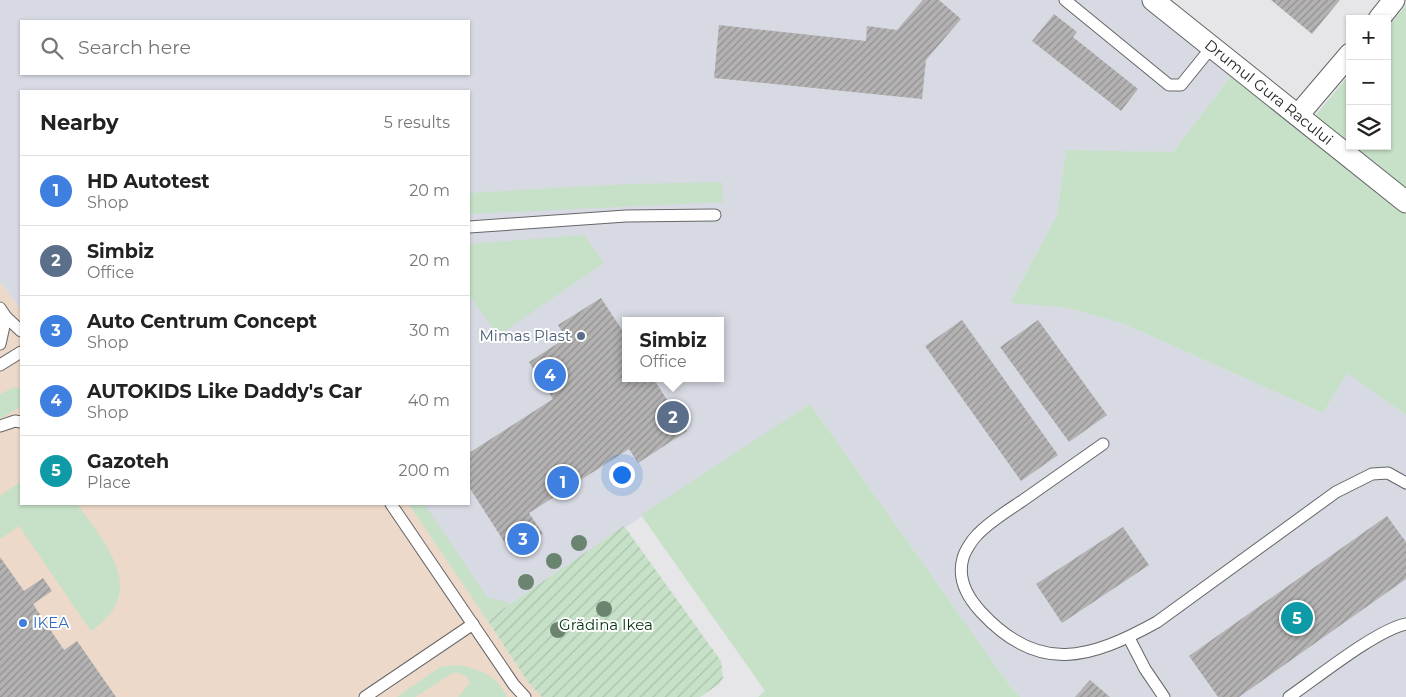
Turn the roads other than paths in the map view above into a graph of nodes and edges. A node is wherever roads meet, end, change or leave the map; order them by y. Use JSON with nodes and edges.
{"nodes":[{"id":1,"x":1065,"y":0,"type":"edge"},
{"id":2,"x":1153,"y":0,"type":"edge"},
{"id":3,"x":1394,"y":0,"type":"edge"},
{"id":4,"x":1382,"y":15,"type":"edge"},
{"id":5,"x":1211,"y":48,"type":"junction"},
{"id":6,"x":1346,"y":59,"type":"edge"},
{"id":7,"x":1298,"y":115,"type":"junction"},
{"id":8,"x":1406,"y":202,"type":"edge"},
{"id":9,"x":715,"y":215,"type":"dead end"},
{"id":10,"x":470,"y":227,"type":"edge"},
{"id":11,"x":3,"y":312,"type":"edge"},
{"id":12,"x":20,"y":330,"type":"edge"},
{"id":13,"x":0,"y":344,"type":"edge"},
{"id":14,"x":20,"y":355,"type":"edge"},
{"id":15,"x":0,"y":365,"type":"edge"},
{"id":16,"x":20,"y":422,"type":"edge"},
{"id":17,"x":0,"y":426,"type":"edge"},
{"id":18,"x":1103,"y":444,"type":"dead end"},
{"id":19,"x":1406,"y":483,"type":"edge"},
{"id":20,"x":392,"y":505,"type":"edge"},
{"id":21,"x":473,"y":624,"type":"junction"},
{"id":22,"x":1406,"y":624,"type":"edge"},
{"id":23,"x":1129,"y":638,"type":"junction"},
{"id":24,"x":514,"y":685,"type":"junction"},
{"id":25,"x":365,"y":697,"type":"edge"},
{"id":26,"x":519,"y":697,"type":"edge"},
{"id":27,"x":525,"y":697,"type":"edge"},
{"id":28,"x":1164,"y":697,"type":"edge"},
{"id":29,"x":1289,"y":697,"type":"edge"}],
"edges":[{"from":1,"to":5,"type":"lane"},
{"from":2,"to":5,"type":"street","name":"Drumul Gura Racului"},
{"from":3,"to":4,"type":"street"},
{"from":5,"to":7,"type":"street","name":"Drumul Gura Racului"},
{"from":6,"to":7,"type":"street"},
{"from":7,"to":8,"type":"street","name":"Drumul Gura Racului"},
{"from":9,"to":10,"type":"lane"},
{"from":11,"to":12,"type":"lane"},
{"from":11,"to":13,"type":"lane"},
{"from":14,"to":15,"type":"lane"},
{"from":16,"to":17,"type":"lane"},
{"from":18,"to":23,"type":"lane"},
{"from":19,"to":23,"type":"lane"},
{"from":20,"to":21,"type":"lane"},
{"from":21,"to":24,"type":"lane"},
{"from":21,"to":25,"type":"lane"},
{"from":22,"to":29,"type":"lane"},
{"from":23,"to":28,"type":"lane"},
{"from":24,"to":26,"type":"lane"},
{"from":24,"to":27,"type":"lane"}]}
